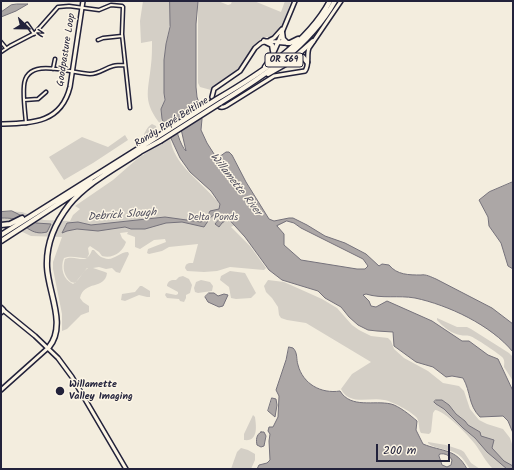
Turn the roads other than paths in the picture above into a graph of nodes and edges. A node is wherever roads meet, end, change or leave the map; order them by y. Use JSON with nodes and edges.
{"nodes":[{"id":1,"x":83,"y":1,"type":"edge"},
{"id":2,"x":295,"y":1,"type":"edge"},
{"id":3,"x":330,"y":1,"type":"edge"},
{"id":4,"x":334,"y":1,"type":"edge"},
{"id":5,"x":341,"y":1,"type":"edge"},
{"id":6,"x":82,"y":7,"type":"junction"},
{"id":7,"x":27,"y":24,"type":"dead end"},
{"id":8,"x":285,"y":24,"type":"junction"},
{"id":9,"x":308,"y":31,"type":"junction"},
{"id":10,"x":282,"y":32,"type":"junction"},
{"id":11,"x":34,"y":34,"type":"junction"},
{"id":12,"x":122,"y":36,"type":"junction"},
{"id":13,"x":98,"y":40,"type":"dead end"},
{"id":14,"x":266,"y":41,"type":"junction"},
{"id":15,"x":313,"y":41,"type":"junction"},
{"id":16,"x":1,"y":42,"type":"edge"},
{"id":17,"x":278,"y":42,"type":"junction"},
{"id":18,"x":287,"y":43,"type":"junction"},
{"id":19,"x":6,"y":48,"type":"junction"},
{"id":20,"x":1,"y":52,"type":"edge"},
{"id":21,"x":273,"y":54,"type":"junction"},
{"id":22,"x":55,"y":59,"type":"dead end"},
{"id":23,"x":292,"y":60,"type":"junction"},
{"id":24,"x":307,"y":62,"type":"junction"},
{"id":25,"x":125,"y":65,"type":"junction"},
{"id":26,"x":53,"y":69,"type":"junction"},
{"id":27,"x":73,"y":72,"type":"junction"},
{"id":28,"x":255,"y":81,"type":"junction"},
{"id":29,"x":46,"y":92,"type":"dead end"},
{"id":30,"x":229,"y":92,"type":"junction"},
{"id":31,"x":24,"y":100,"type":"junction"},
{"id":32,"x":218,"y":101,"type":"junction"},
{"id":33,"x":130,"y":108,"type":"dead end"},
{"id":34,"x":26,"y":123,"type":"junction"},
{"id":35,"x":1,"y":124,"type":"edge"},
{"id":36,"x":158,"y":138,"type":"junction"},
{"id":37,"x":140,"y":152,"type":"junction"},
{"id":38,"x":29,"y":218,"type":"junction"},
{"id":39,"x":1,"y":225,"type":"edge"},
{"id":40,"x":17,"y":227,"type":"junction"},
{"id":41,"x":1,"y":235,"type":"edge"},
{"id":42,"x":1,"y":241,"type":"edge"},
{"id":43,"x":2,"y":310,"type":"edge"},
{"id":44,"x":49,"y":348,"type":"junction"},
{"id":45,"x":1,"y":390,"type":"edge"},
{"id":46,"x":126,"y":469,"type":"edge"}],
"edges":[{"from":1,"to":6,"type":"street","name":"Goodpasture Loop"},
{"from":2,"to":8,"type":"street"},
{"from":3,"to":9,"type":"highway","name":"Randy Papé Beltline","number":"OR 569"},
{"from":4,"to":28,"type":"highway","name":"Randy Papé Beltline","number":"OR 569"},
{"from":5,"to":15,"type":"street"},
{"from":6,"to":11,"type":"street"},
{"from":6,"to":12,"type":"street"},
{"from":6,"to":27,"type":"street","name":"Goodpasture Loop"},
{"from":7,"to":11,"type":"street"},
{"from":8,"to":10,"type":"street"},
{"from":8,"to":14,"type":"street"},
{"from":9,"to":18,"type":"highway"},
{"from":9,"to":30,"type":"highway","name":"Randy Papé Beltline","number":"OR 569"},
{"from":10,"to":17,"type":"street"},
{"from":10,"to":18,"type":"highway"},
{"from":11,"to":19,"type":"street"},
{"from":12,"to":13,"type":"street"},
{"from":12,"to":25,"type":"street"},
{"from":14,"to":17,"type":"street"},
{"from":14,"to":21,"type":"highway"},
{"from":14,"to":24,"type":"street"},
{"from":15,"to":23,"type":"highway"},
{"from":15,"to":24,"type":"street"},
{"from":16,"to":19,"type":"street"},
{"from":17,"to":18,"type":"highway"},
{"from":17,"to":21,"type":"highway"},
{"from":19,"to":20,"type":"street"},
{"from":21,"to":30,"type":"highway"},
{"from":22,"to":26,"type":"street"},
{"from":23,"to":24,"type":"highway"},
{"from":23,"to":28,"type":"highway"},
{"from":25,"to":27,"type":"street"},
{"from":25,"to":33,"type":"street"},
{"from":26,"to":27,"type":"street"},
{"from":26,"to":31,"type":"street"},
{"from":27,"to":34,"type":"street","name":"Goodpasture Loop"},
{"from":28,"to":32,"type":"highway","name":"Randy Papé Beltline","number":"OR 569"},
{"from":29,"to":31,"type":"street"},
{"from":30,"to":32,"type":"highway","name":"Randy Papé Beltline","number":"OR 569"},
{"from":31,"to":34,"type":"street"},
{"from":32,"to":36,"type":"highway","name":"Randy Papé Beltline","number":"OR 569","bridge":true},
{"from":34,"to":35,"type":"street","name":"Goodpasture Loop"},
{"from":36,"to":37,"type":"highway","name":"Randy Papé Beltline","number":"OR 569"},
{"from":36,"to":38,"type":"highway","name":"Randy Papé Beltline","number":"OR 569"},
{"from":37,"to":38,"type":"highway","name":"Randy Papé Beltline","number":"OR 569"},
{"from":37,"to":44,"type":"highway"},
{"from":38,"to":39,"type":"highway"},
{"from":38,"to":40,"type":"highway","name":"Randy Papé Beltline","number":"OR 569"},
{"from":40,"to":41,"type":"highway","name":"Randy Papé Beltline","number":"OR 569"},
{"from":40,"to":42,"type":"highway","name":"Randy Papé Beltline","number":"OR 569"},
{"from":43,"to":44,"type":"street"},
{"from":44,"to":45,"type":"street"},
{"from":44,"to":46,"type":"street"}]}
